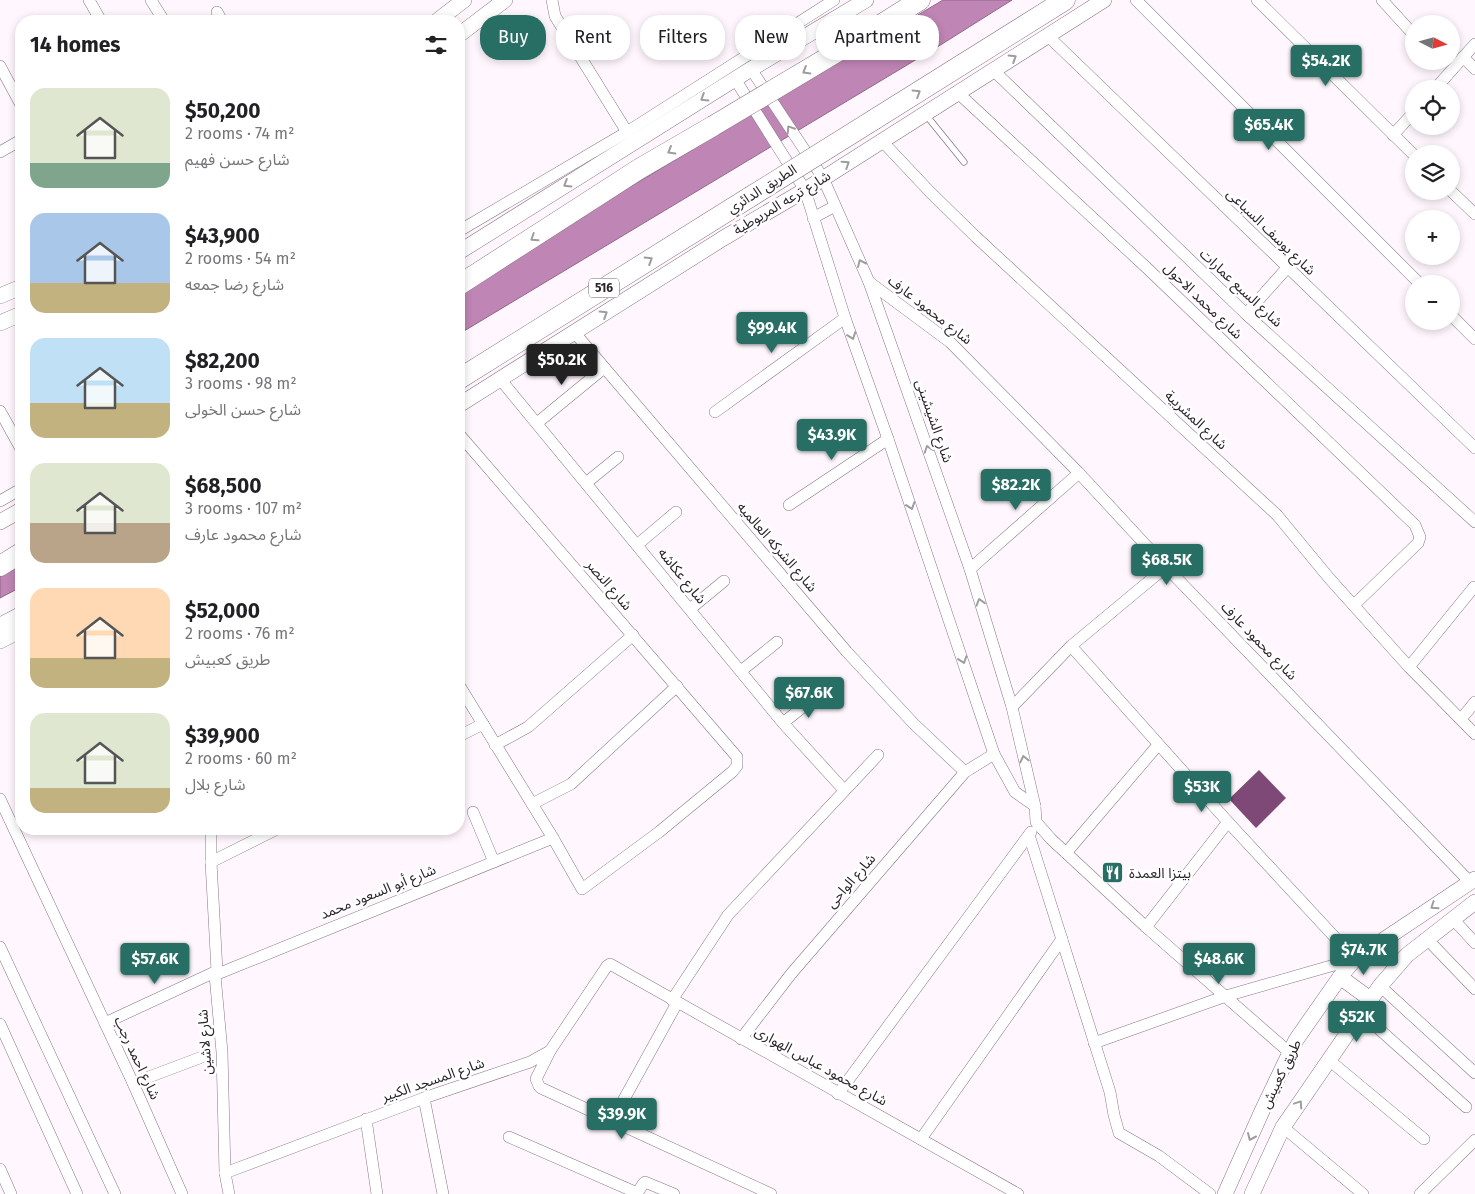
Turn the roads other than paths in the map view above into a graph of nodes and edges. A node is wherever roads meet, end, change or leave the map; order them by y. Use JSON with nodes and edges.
{"nodes":[{"id":1,"x":89,"y":0,"type":"edge"},
{"id":2,"x":150,"y":0,"type":"edge"},
{"id":3,"x":464,"y":0,"type":"edge"},
{"id":4,"x":504,"y":0,"type":"edge"},
{"id":5,"x":552,"y":0,"type":"edge"},
{"id":6,"x":834,"y":0,"type":"edge"},
{"id":7,"x":866,"y":0,"type":"edge"},
{"id":8,"x":920,"y":0,"type":"edge"},
{"id":9,"x":1065,"y":0,"type":"edge"},
{"id":10,"x":1104,"y":0,"type":"edge"},
{"id":11,"x":1136,"y":0,"type":"edge"},
{"id":12,"x":1257,"y":0,"type":"edge"},
{"id":13,"x":1382,"y":0,"type":"edge"},
{"id":14,"x":98,"y":15,"type":"edge"},
{"id":15,"x":160,"y":15,"type":"edge"},
{"id":16,"x":445,"y":15,"type":"edge"},
{"id":17,"x":1405,"y":25,"type":"edge"},
{"id":18,"x":465,"y":30,"type":"edge"},
{"id":19,"x":1048,"y":36,"type":"junction"},
{"id":20,"x":1475,"y":44,"type":"edge"},
{"id":21,"x":1463,"y":57,"type":"junction"},
{"id":22,"x":0,"y":66,"type":"edge"},
{"id":23,"x":1475,"y":68,"type":"edge"},
{"id":24,"x":993,"y":70,"type":"junction"},
{"id":25,"x":753,"y":73,"type":"junction"},
{"id":26,"x":1443,"y":80,"type":"edge"},
{"id":27,"x":738,"y":82,"type":"junction"},
{"id":28,"x":957,"y":92,"type":"junction"},
{"id":29,"x":15,"y":95,"type":"edge"},
{"id":30,"x":925,"y":113,"type":"junction"},
{"id":31,"x":1405,"y":122,"type":"edge"},
{"id":32,"x":627,"y":132,"type":"junction"},
{"id":33,"x":1393,"y":135,"type":"junction"},
{"id":34,"x":882,"y":141,"type":"junction"},
{"id":35,"x":15,"y":143,"type":"edge"},
{"id":36,"x":1405,"y":146,"type":"edge"},
{"id":37,"x":0,"y":152,"type":"edge"},
{"id":38,"x":964,"y":162,"type":"dead end"},
{"id":39,"x":820,"y":174,"type":"junction"},
{"id":40,"x":801,"y":185,"type":"junction"},
{"id":41,"x":1460,"y":200,"type":"edge"},
{"id":42,"x":836,"y":206,"type":"junction"},
{"id":43,"x":1475,"y":214,"type":"edge"},
{"id":44,"x":813,"y":218,"type":"junction"},
{"id":45,"x":465,"y":227,"type":"edge"},
{"id":46,"x":465,"y":248,"type":"edge"},
{"id":47,"x":1287,"y":268,"type":"junction"},
{"id":48,"x":1411,"y":275,"type":"edge"},
{"id":49,"x":465,"y":281,"type":"edge"},
{"id":50,"x":869,"y":282,"type":"junction"},
{"id":51,"x":15,"y":290,"type":"edge"},
{"id":52,"x":0,"y":296,"type":"edge"},
{"id":53,"x":1246,"y":314,"type":"junction"},
{"id":54,"x":15,"y":317,"type":"edge"},
{"id":55,"x":845,"y":318,"type":"junction"},
{"id":56,"x":0,"y":323,"type":"edge"},
{"id":57,"x":1460,"y":324,"type":"edge"},
{"id":58,"x":574,"y":332,"type":"junction"},
{"id":59,"x":1475,"y":339,"type":"edge"},
{"id":60,"x":604,"y":368,"type":"junction"},
{"id":61,"x":465,"y":375,"type":"edge"},
{"id":62,"x":500,"y":379,"type":"junction"},
{"id":63,"x":465,"y":401,"type":"edge"},
{"id":64,"x":0,"y":411,"type":"edge"},
{"id":65,"x":715,"y":412,"type":"dead end"},
{"id":66,"x":537,"y":424,"type":"junction"},
{"id":67,"x":15,"y":438,"type":"edge"},
{"id":68,"x":888,"y":439,"type":"junction"},
{"id":69,"x":465,"y":441,"type":"edge"},
{"id":70,"x":1475,"y":448,"type":"edge"},
{"id":71,"x":618,"y":457,"type":"dead end"},
{"id":72,"x":1079,"y":473,"type":"junction"},
{"id":73,"x":586,"y":483,"type":"junction"},
{"id":74,"x":15,"y":492,"type":"edge"},
{"id":75,"x":0,"y":501,"type":"edge"},
{"id":76,"x":789,"y":505,"type":"dead end"},
{"id":77,"x":676,"y":512,"type":"dead end"},
{"id":78,"x":15,"y":513,"type":"edge"},
{"id":79,"x":0,"y":522,"type":"edge"},
{"id":80,"x":1475,"y":522,"type":"edge"},
{"id":81,"x":637,"y":545,"type":"junction"},
{"id":82,"x":15,"y":556,"type":"edge"},
{"id":83,"x":0,"y":566,"type":"edge"},
{"id":84,"x":1166,"y":566,"type":"junction"},
{"id":85,"x":970,"y":569,"type":"junction"},
{"id":86,"x":724,"y":581,"type":"dead end"},
{"id":87,"x":1474,"y":587,"type":"dead end"},
{"id":88,"x":1354,"y":605,"type":"junction"},
{"id":89,"x":690,"y":610,"type":"junction"},
{"id":90,"x":15,"y":620,"type":"edge"},
{"id":91,"x":0,"y":628,"type":"edge"},
{"id":92,"x":15,"y":633,"type":"edge"},
{"id":93,"x":633,"y":635,"type":"junction"},
{"id":94,"x":0,"y":640,"type":"edge"},
{"id":95,"x":777,"y":642,"type":"dead end"},
{"id":96,"x":1072,"y":646,"type":"junction"},
{"id":97,"x":1410,"y":667,"type":"junction"},
{"id":98,"x":741,"y":672,"type":"junction"},
{"id":99,"x":677,"y":686,"type":"junction"},
{"id":100,"x":819,"y":694,"type":"dead end"},
{"id":101,"x":465,"y":695,"type":"edge"},
{"id":102,"x":1475,"y":702,"type":"edge"},
{"id":103,"x":1012,"y":707,"type":"junction"},
{"id":104,"x":1461,"y":718,"type":"junction"},
{"id":105,"x":783,"y":723,"type":"junction"},
{"id":106,"x":483,"y":724,"type":"junction"},
{"id":107,"x":465,"y":733,"type":"edge"},
{"id":108,"x":1475,"y":734,"type":"edge"},
{"id":109,"x":496,"y":745,"type":"junction"},
{"id":110,"x":1158,"y":745,"type":"junction"},
{"id":111,"x":994,"y":754,"type":"junction"},
{"id":112,"x":878,"y":755,"type":"dead end"},
{"id":113,"x":965,"y":772,"type":"junction"},
{"id":114,"x":844,"y":790,"type":"junction"},
{"id":115,"x":0,"y":799,"type":"edge"},
{"id":116,"x":532,"y":804,"type":"junction"},
{"id":117,"x":1035,"y":806,"type":"junction"},
{"id":118,"x":473,"y":812,"type":"dead end"},
{"id":119,"x":1036,"y":822,"type":"junction"},
{"id":120,"x":1228,"y":822,"type":"junction"},
{"id":121,"x":15,"y":831,"type":"edge"},
{"id":122,"x":17,"y":835,"type":"edge"},
{"id":123,"x":211,"y":835,"type":"edge"},
{"id":124,"x":265,"y":835,"type":"edge"},
{"id":125,"x":1029,"y":835,"type":"junction"},
{"id":126,"x":553,"y":838,"type":"junction"},
{"id":127,"x":1066,"y":853,"type":"junction"},
{"id":128,"x":211,"y":862,"type":"junction"},
{"id":129,"x":494,"y":862,"type":"junction"},
{"id":130,"x":1472,"y":880,"type":"edge"},
{"id":131,"x":1475,"y":902,"type":"edge"},
{"id":132,"x":1453,"y":919,"type":"junction"},
{"id":133,"x":1146,"y":927,"type":"junction"},
{"id":134,"x":1062,"y":939,"type":"junction"},
{"id":135,"x":1427,"y":940,"type":"junction"},
{"id":136,"x":1475,"y":943,"type":"edge"},
{"id":137,"x":0,"y":947,"type":"edge"},
{"id":138,"x":1355,"y":959,"type":"junction"},
{"id":139,"x":610,"y":964,"type":"joint"},
{"id":140,"x":216,"y":973,"type":"junction"},
{"id":141,"x":1340,"y":977,"type":"junction"},
{"id":142,"x":1380,"y":986,"type":"junction"},
{"id":143,"x":1475,"y":989,"type":"edge"},
{"id":144,"x":1226,"y":996,"type":"junction"},
{"id":145,"x":1370,"y":999,"type":"junction"},
{"id":146,"x":674,"y":1001,"type":"junction"},
{"id":147,"x":1360,"y":1012,"type":"junction"},
{"id":148,"x":105,"y":1022,"type":"junction"},
{"id":149,"x":0,"y":1024,"type":"edge"},
{"id":150,"x":741,"y":1039,"type":"junction"},
{"id":151,"x":1094,"y":1042,"type":"junction"},
{"id":152,"x":550,"y":1051,"type":"junction"},
{"id":153,"x":1290,"y":1053,"type":"junction"},
{"id":154,"x":202,"y":1057,"type":"dead end"},
{"id":155,"x":1328,"y":1060,"type":"junction"},
{"id":156,"x":1475,"y":1073,"type":"edge"},
{"id":157,"x":133,"y":1083,"type":"junction"},
{"id":158,"x":838,"y":1094,"type":"junction"},
{"id":159,"x":424,"y":1098,"type":"junction"},
{"id":160,"x":1466,"y":1107,"type":"dead end"},
{"id":161,"x":366,"y":1119,"type":"junction"},
{"id":162,"x":612,"y":1121,"type":"junction"},
{"id":163,"x":1283,"y":1127,"type":"junction"},
{"id":164,"x":509,"y":1137,"type":"dead end"},
{"id":165,"x":921,"y":1138,"type":"junction"},
{"id":166,"x":1424,"y":1139,"type":"dead end"},
{"id":167,"x":1473,"y":1147,"type":"edge"},
{"id":168,"x":0,"y":1169,"type":"edge"},
{"id":169,"x":225,"y":1173,"type":"junction"},
{"id":170,"x":1425,"y":1192,"type":"edge"},
{"id":171,"x":11,"y":1194,"type":"edge"},
{"id":172,"x":77,"y":1194,"type":"edge"},
{"id":173,"x":115,"y":1194,"type":"edge"},
{"id":174,"x":182,"y":1194,"type":"edge"},
{"id":175,"x":229,"y":1194,"type":"edge"},
{"id":176,"x":377,"y":1194,"type":"edge"},
{"id":177,"x":443,"y":1194,"type":"edge"},
{"id":178,"x":674,"y":1194,"type":"edge"},
{"id":179,"x":771,"y":1194,"type":"edge"},
{"id":180,"x":1018,"y":1194,"type":"edge"},
{"id":181,"x":1210,"y":1194,"type":"edge"},
{"id":182,"x":1225,"y":1194,"type":"edge"},
{"id":183,"x":1252,"y":1194,"type":"edge"},
{"id":184,"x":1364,"y":1194,"type":"edge"}],
"edges":[{"from":1,"to":14,"type":"street"},
{"from":2,"to":15,"type":"street"},
{"from":3,"to":16,"type":"main road"},
{"from":4,"to":18,"type":"main road"},
{"from":5,"to":32,"type":"street"},
{"from":6,"to":32,"type":"street"},
{"from":7,"to":25,"type":"main road"},
{"from":8,"to":49,"type":"highway","one_way":true,"bridge":true},
{"from":61,"to":9,"type":"highway","name":"الطريق الدائري","number":"516","one_way":true,"bridge":true},
{"from":10,"to":19,"type":"main road","name":"شارع ترعه المريوطية"},
{"from":11,"to":48,"type":"street"},
{"from":12,"to":33,"type":"street"},
{"from":13,"to":17,"type":"street"},
{"from":24,"to":19,"type":"main road","name":"شارع ترعه المريوطية","one_way":true},
{"from":19,"to":47,"type":"street","name":"شارع يوسف السباعى"},
{"from":20,"to":21,"type":"street"},
{"from":21,"to":23,"type":"street"},
{"from":21,"to":26,"type":"street"},
{"from":22,"to":29,"type":"street"},
{"from":24,"to":28,"type":"main road","name":"شارع ترعه المريوطية"},
{"from":24,"to":53,"type":"street","name":"شارع السبع عمارات"},
{"from":25,"to":27,"type":"main road"},
{"from":39,"to":25,"type":"street","name":"شارع الشيشينى","one_way":true,"bridge":true},
{"from":27,"to":40,"type":"street","bridge":true},
{"from":27,"to":46,"type":"main road","one_way":true},
{"from":28,"to":30,"type":"main road","name":"شارع ترعه المريوطية"},
{"from":28,"to":88,"type":"street","name":"شارع محمد الاحول"},
{"from":30,"to":34,"type":"main road","name":"شارع ترعه المريوطية"},
{"from":30,"to":38,"type":"lane"},
{"from":31,"to":33,"type":"street"},
{"from":32,"to":45,"type":"street"},
{"from":33,"to":36,"type":"street"},
{"from":39,"to":34,"type":"main road","name":"شارع ترعه المريوطية","one_way":true},
{"from":34,"to":88,"type":"street","name":"شارع المشربية"},
{"from":35,"to":37,"type":"street"},
{"from":39,"to":40,"type":"main road","name":"شارع ترعه المريوطية"},
{"from":39,"to":42,"type":"street","name":"شارع الشيشينى"},
{"from":40,"to":44,"type":"street"},
{"from":58,"to":40,"type":"main road","name":"شارع ترعه المريوطية","one_way":true},
{"from":41,"to":43,"type":"street"},
{"from":42,"to":44,"type":"street"},
{"from":50,"to":42,"type":"street","name":"شارع الشيشينى","one_way":true},
{"from":44,"to":55,"type":"street"},
{"from":47,"to":53,"type":"street"},
{"from":47,"to":70,"type":"street","name":"شارع يوسف السباعى"},
{"from":50,"to":72,"type":"street","name":"شارع محمود عارف"},
{"from":85,"to":50,"type":"street","name":"شارع الشيشينى","one_way":true},
{"from":51,"to":52,"type":"main road"},
{"from":53,"to":80,"type":"street","name":"شارع السبع عمارات"},
{"from":54,"to":56,"type":"main road"},
{"from":55,"to":65,"type":"street"},
{"from":55,"to":68,"type":"street","one_way":true},
{"from":57,"to":59,"type":"street"},
{"from":58,"to":60,"type":"street","name":"شارع الشركه العالميه"},
{"from":58,"to":62,"type":"main road","name":"شارع ترعه المريوطية"},
{"from":60,"to":66,"type":"street"},
{"from":60,"to":113,"type":"street","name":"شارع الشركه العالميه"},
{"from":62,"to":63,"type":"main road","name":"شارع ترعه المريوطية"},
{"from":62,"to":66,"type":"street","name":"شارع عكاشه"},
{"from":64,"to":67,"type":"street"},
{"from":66,"to":73,"type":"street","name":"شارع عكاشه"},
{"from":68,"to":76,"type":"street"},
{"from":68,"to":111,"type":"street","one_way":true},
{"from":69,"to":93,"type":"street","name":"شارع النصر"},
{"from":71,"to":73,"type":"street"},
{"from":72,"to":84,"type":"street","name":"شارع محمود عارف"},
{"from":72,"to":85,"type":"street"},
{"from":73,"to":81,"type":"street","name":"شارع عكاشه"},
{"from":74,"to":75,"type":"street"},
{"from":77,"to":81,"type":"street"},
{"from":78,"to":79,"type":"main road"},
{"from":81,"to":89,"type":"street","name":"شارع عكاشه"},
{"from":82,"to":83,"type":"highway"},
{"from":84,"to":96,"type":"street"},
{"from":84,"to":130,"type":"street","name":"شارع محمود عارف"},
{"from":103,"to":85,"type":"street","name":"شارع الشيشينى","one_way":true},
{"from":86,"to":89,"type":"street"},
{"from":87,"to":97,"type":"street"},
{"from":88,"to":97,"type":"street","name":"شارع المشربية"},
{"from":89,"to":98,"type":"street","name":"شارع عكاشه"},
{"from":90,"to":91,"type":"highway"},
{"from":92,"to":94,"type":"main road"},
{"from":93,"to":99,"type":"street","name":"شارع النصر"},
{"from":93,"to":109,"type":"street"},
{"from":95,"to":98,"type":"street"},
{"from":96,"to":103,"type":"street"},
{"from":96,"to":110,"type":"street"},
{"from":97,"to":104,"type":"street","name":"شارع المشربية"},
{"from":98,"to":105,"type":"street","name":"شارع عكاشه"},
{"from":99,"to":116,"type":"street"},
{"from":99,"to":126,"type":"street","name":"شارع النصر"},
{"from":100,"to":105,"type":"street"},
{"from":101,"to":106,"type":"street"},
{"from":102,"to":104,"type":"street"},
{"from":117,"to":103,"type":"street","name":"شارع الشيشينى","one_way":true},
{"from":104,"to":108,"type":"street","name":"شارع المشربية"},
{"from":105,"to":114,"type":"street","name":"شارع عكاشه"},
{"from":106,"to":107,"type":"street"},
{"from":106,"to":109,"type":"street"},
{"from":109,"to":116,"type":"street"},
{"from":110,"to":120,"type":"street"},
{"from":110,"to":127,"type":"street"},
{"from":111,"to":113,"type":"street","name":"شارع الواحى"},
{"from":111,"to":117,"type":"street"},
{"from":112,"to":114,"type":"street"},
{"from":113,"to":150,"type":"street","name":"شارع الواحى"},
{"from":114,"to":146,"type":"street"},
{"from":115,"to":121,"type":"street","name":"شارع احمد رجب"},
{"from":116,"to":126,"type":"street"},
{"from":117,"to":119,"type":"street","name":"شارع الشيشينى"},
{"from":118,"to":129,"type":"street"},
{"from":119,"to":125,"type":"street"},
{"from":119,"to":127,"type":"street"},
{"from":120,"to":133,"type":"street"},
{"from":120,"to":138,"type":"street"},
{"from":122,"to":148,"type":"street","name":"شارع احمد رجب"},
{"from":123,"to":128,"type":"street","name":"شارع لاشين"},
{"from":124,"to":128,"type":"street"},
{"from":125,"to":134,"type":"street"},
{"from":125,"to":158,"type":"street"},
{"from":126,"to":129,"type":"street","name":"شارع أبو السعود محمد"},
{"from":127,"to":133,"type":"street"},
{"from":128,"to":140,"type":"street","name":"شارع لاشين"},
{"from":129,"to":140,"type":"street","name":"شارع أبو السعود محمد"},
{"from":130,"to":138,"type":"main road","name":"طريق كعبيش","one_way":true},
{"from":131,"to":132,"type":"main road","name":"طريق كعبيش"},
{"from":132,"to":135,"type":"main road","name":"طريق كعبيش"},
{"from":132,"to":136,"type":"street"},
{"from":133,"to":144,"type":"street"},
{"from":134,"to":151,"type":"street"},
{"from":134,"to":165,"type":"street"},
{"from":135,"to":142,"type":"main road","name":"طريق كعبيش"},
{"from":135,"to":143,"type":"street"},
{"from":137,"to":173,"type":"street"},
{"from":138,"to":141,"type":"main road","name":"طريق كعبيش"},
{"from":138,"to":144,"type":"street"},
{"from":139,"to":146,"type":"street","name":"شارع محمود عباس الهوارى"},
{"from":139,"to":152,"type":"street","name":"شارع المسجد الكبير"},
{"from":140,"to":148,"type":"street","name":"شارع أبو السعود محمد"},
{"from":140,"to":169,"type":"street","name":"شارع لاشين"},
{"from":141,"to":145,"type":"main road"},
{"from":141,"to":153,"type":"main road","name":"طريق كعبيش"},
{"from":142,"to":145,"type":"main road","name":"طريق كعبيش"},
{"from":142,"to":156,"type":"street"},
{"from":144,"to":151,"type":"street"},
{"from":144,"to":153,"type":"street"},
{"from":145,"to":147,"type":"main road","name":"طريق كعبيش"},
{"from":146,"to":150,"type":"street","name":"شارع محمود عباس الهوارى"},
{"from":146,"to":162,"type":"street"},
{"from":147,"to":155,"type":"main road","name":"طريق كعبيش"},
{"from":147,"to":160,"type":"street"},
{"from":148,"to":157,"type":"street","name":"شارع احمد رجب"},
{"from":149,"to":172,"type":"street"},
{"from":150,"to":158,"type":"street","name":"شارع محمود عباس الهوارى"},
{"from":151,"to":181,"type":"street"},
{"from":152,"to":159,"type":"street","name":"شارع المسجد الكبير"},
{"from":152,"to":162,"type":"street"},
{"from":153,"to":182,"type":"main road","name":"طريق كعبيش","one_way":true},
{"from":154,"to":157,"type":"street"},
{"from":163,"to":155,"type":"main road","name":"طريق كعبيش","one_way":true},
{"from":155,"to":166,"type":"street"},
{"from":157,"to":174,"type":"street","name":"شارع احمد رجب"},
{"from":158,"to":165,"type":"street","name":"شارع محمود عباس الهوارى"},
{"from":159,"to":161,"type":"street","name":"شارع المسجد الكبير"},
{"from":159,"to":177,"type":"street"},
{"from":161,"to":169,"type":"street","name":"شارع المسجد الكبير"},
{"from":161,"to":176,"type":"street"},
{"from":162,"to":179,"type":"street"},
{"from":163,"to":183,"type":"main road","name":"طريق كعبيش"},
{"from":163,"to":184,"type":"street"},
{"from":164,"to":178,"type":"street"},
{"from":165,"to":180,"type":"street","name":"شارع محمود عباس الهوارى"},
{"from":167,"to":170,"type":"street"},
{"from":168,"to":171,"type":"street"},
{"from":169,"to":175,"type":"street","name":"شارع لاشين"}]}
